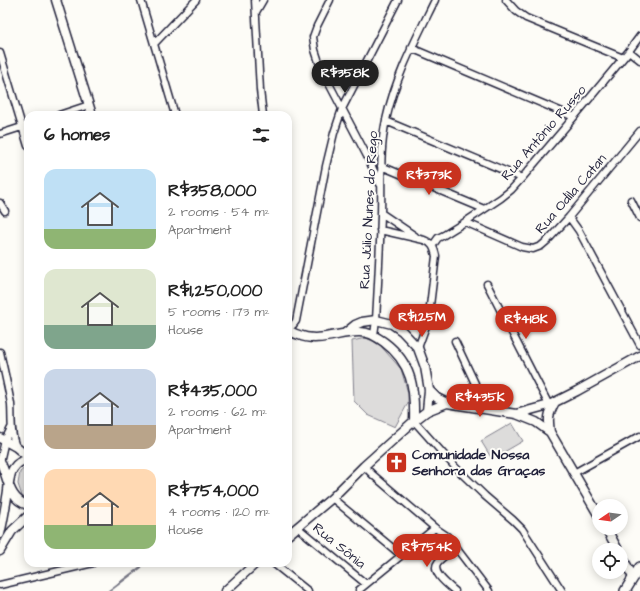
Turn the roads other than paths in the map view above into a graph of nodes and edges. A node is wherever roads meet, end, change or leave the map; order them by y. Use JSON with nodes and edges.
{"nodes":[{"id":1,"x":56,"y":0,"type":"edge"},
{"id":2,"x":141,"y":0,"type":"edge"},
{"id":3,"x":196,"y":0,"type":"edge"},
{"id":4,"x":255,"y":0,"type":"edge"},
{"id":5,"x":263,"y":0,"type":"edge"},
{"id":6,"x":330,"y":0,"type":"edge"},
{"id":7,"x":398,"y":0,"type":"edge"},
{"id":8,"x":435,"y":0,"type":"edge"},
{"id":9,"x":507,"y":1,"type":"edge"},
{"id":10,"x":256,"y":12,"type":"junction"},
{"id":11,"x":640,"y":36,"type":"edge"},
{"id":12,"x":154,"y":44,"type":"junction"},
{"id":13,"x":411,"y":48,"type":"junction"},
{"id":14,"x":629,"y":51,"type":"junction"},
{"id":15,"x":0,"y":53,"type":"edge"},
{"id":16,"x":623,"y":58,"type":"junction"},
{"id":17,"x":640,"y":60,"type":"edge"},
{"id":18,"x":89,"y":105,"type":"junction"},
{"id":19,"x":342,"y":109,"type":"junction"},
{"id":20,"x":71,"y":111,"type":"edge"},
{"id":21,"x":91,"y":111,"type":"edge"},
{"id":22,"x":174,"y":111,"type":"edge"},
{"id":23,"x":263,"y":111,"type":"edge"},
{"id":24,"x":574,"y":117,"type":"junction"},
{"id":25,"x":386,"y":121,"type":"junction"},
{"id":26,"x":24,"y":123,"type":"edge"},
{"id":27,"x":24,"y":126,"type":"edge"},
{"id":28,"x":0,"y":134,"type":"edge"},
{"id":29,"x":639,"y":134,"type":"edge"},
{"id":30,"x":381,"y":166,"type":"junction"},
{"id":31,"x":522,"y":178,"type":"junction"},
{"id":32,"x":381,"y":186,"type":"junction"},
{"id":33,"x":631,"y":200,"type":"dead end"},
{"id":34,"x":0,"y":203,"type":"edge"},
{"id":35,"x":484,"y":209,"type":"junction"},
{"id":36,"x":5,"y":211,"type":"dead end"},
{"id":37,"x":381,"y":213,"type":"junction"},
{"id":38,"x":569,"y":217,"type":"junction"},
{"id":39,"x":640,"y":218,"type":"edge"},
{"id":40,"x":465,"y":222,"type":"junction"},
{"id":41,"x":380,"y":230,"type":"junction"},
{"id":42,"x":418,"y":238,"type":"junction"},
{"id":43,"x":433,"y":245,"type":"junction"},
{"id":44,"x":487,"y":284,"type":"dead end"},
{"id":45,"x":376,"y":320,"type":"junction"},
{"id":46,"x":292,"y":326,"type":"edge"},
{"id":47,"x":292,"y":332,"type":"edge"},
{"id":48,"x":344,"y":333,"type":"junction"},
{"id":49,"x":374,"y":335,"type":"junction"},
{"id":50,"x":455,"y":341,"type":"dead end"},
{"id":51,"x":640,"y":345,"type":"edge"},
{"id":52,"x":418,"y":348,"type":"junction"},
{"id":53,"x":0,"y":352,"type":"edge"},
{"id":54,"x":640,"y":356,"type":"edge"},
{"id":55,"x":429,"y":390,"type":"junction"},
{"id":56,"x":447,"y":403,"type":"junction"},
{"id":57,"x":552,"y":403,"type":"junction"},
{"id":58,"x":487,"y":409,"type":"junction"},
{"id":59,"x":427,"y":411,"type":"junction"},
{"id":60,"x":516,"y":414,"type":"junction"},
{"id":61,"x":414,"y":420,"type":"junction"},
{"id":62,"x":11,"y":428,"type":"junction"},
{"id":63,"x":550,"y":432,"type":"junction"},
{"id":64,"x":640,"y":436,"type":"edge"},
{"id":65,"x":2,"y":439,"type":"edge"},
{"id":66,"x":16,"y":447,"type":"junction"},
{"id":67,"x":24,"y":455,"type":"edge"},
{"id":68,"x":24,"y":460,"type":"edge"},
{"id":69,"x":0,"y":462,"type":"edge"},
{"id":70,"x":364,"y":466,"type":"junction"},
{"id":71,"x":574,"y":473,"type":"junction"},
{"id":72,"x":9,"y":486,"type":"junction"},
{"id":73,"x":332,"y":498,"type":"junction"},
{"id":74,"x":24,"y":504,"type":"edge"},
{"id":75,"x":592,"y":504,"type":"edge"},
{"id":76,"x":24,"y":520,"type":"edge"},
{"id":77,"x":297,"y":527,"type":"junction"},
{"id":78,"x":435,"y":528,"type":"junction"},
{"id":79,"x":292,"y":531,"type":"edge"},
{"id":80,"x":0,"y":534,"type":"edge"},
{"id":81,"x":456,"y":548,"type":"junction"},
{"id":82,"x":0,"y":551,"type":"edge"},
{"id":83,"x":402,"y":555,"type":"junction"},
{"id":84,"x":76,"y":567,"type":"edge"},
{"id":85,"x":252,"y":567,"type":"edge"},
{"id":86,"x":278,"y":567,"type":"edge"},
{"id":87,"x":640,"y":567,"type":"edge"},
{"id":88,"x":628,"y":568,"type":"edge"},
{"id":89,"x":633,"y":577,"type":"junction"},
{"id":90,"x":366,"y":584,"type":"junction"},
{"id":91,"x":0,"y":585,"type":"edge"},
{"id":92,"x":358,"y":590,"type":"edge"},
{"id":93,"x":225,"y":591,"type":"edge"},
{"id":94,"x":308,"y":591,"type":"edge"},
{"id":95,"x":455,"y":591,"type":"edge"},
{"id":96,"x":488,"y":591,"type":"edge"},
{"id":97,"x":562,"y":591,"type":"edge"},
{"id":98,"x":624,"y":591,"type":"edge"}],
"edges":[{"from":1,"to":18,"type":"street"},
{"from":2,"to":12,"type":"street"},
{"from":3,"to":12,"type":"street"},
{"from":4,"to":10,"type":"street"},
{"from":5,"to":10,"type":"street"},
{"from":6,"to":19,"type":"street"},
{"from":7,"to":19,"type":"street"},
{"from":8,"to":13,"type":"street","name":"Rua Júlio Nunes do Rego"},
{"from":9,"to":16,"type":"street"},
{"from":10,"to":23,"type":"street"},
{"from":11,"to":14,"type":"street","name":"Rua Antônio Russo"},
{"from":12,"to":22,"type":"street"},
{"from":13,"to":24,"type":"street"},
{"from":13,"to":25,"type":"street","name":"Rua Júlio Nunes do Rego"},
{"from":14,"to":16,"type":"street","name":"Rua Antônio Russo"},
{"from":14,"to":17,"type":"street"},
{"from":15,"to":26,"type":"street"},
{"from":16,"to":24,"type":"street","name":"Rua Antônio Russo"},
{"from":18,"to":20,"type":"street"},
{"from":18,"to":21,"type":"street"},
{"from":19,"to":32,"type":"street"},
{"from":19,"to":46,"type":"street"},
{"from":24,"to":31,"type":"street","name":"Rua Antônio Russo"},
{"from":25,"to":30,"type":"street","name":"Rua Júlio Nunes do Rego"},
{"from":25,"to":31,"type":"street"},
{"from":27,"to":28,"type":"street"},
{"from":29,"to":38,"type":"street","name":"Rua Odila Catan"},
{"from":30,"to":32,"type":"street","name":"Rua Júlio Nunes do Rego"},
{"from":30,"to":35,"type":"street"},
{"from":31,"to":35,"type":"street","name":"Rua Antônio Russo"},
{"from":32,"to":37,"type":"street","name":"Rua Júlio Nunes do Rego"},
{"from":33,"to":39,"type":"street"},
{"from":34,"to":36,"type":"street"},
{"from":35,"to":40,"type":"street","name":"Rua Antônio Russo"},
{"from":37,"to":41,"type":"street","name":"Rua Júlio Nunes do Rego"},
{"from":37,"to":42,"type":"street"},
{"from":38,"to":40,"type":"street","name":"Rua Odila Catan"},
{"from":38,"to":51,"type":"street"},
{"from":40,"to":43,"type":"street","name":"Rua Antônio Russo"},
{"from":41,"to":42,"type":"street"},
{"from":41,"to":45,"type":"street","name":"Rua Júlio Nunes do Rego"},
{"from":42,"to":43,"type":"street"},
{"from":43,"to":52,"type":"street"},
{"from":44,"to":57,"type":"street"},
{"from":45,"to":48,"type":"street"},
{"from":45,"to":49,"type":"street","name":"Rua Júlio Nunes do Rego"},
{"from":45,"to":52,"type":"street"},
{"from":47,"to":48,"type":"street"},
{"from":48,"to":49,"type":"street"},
{"from":49,"to":61,"type":"street"},
{"from":50,"to":58,"type":"street"},
{"from":52,"to":55,"type":"street"},
{"from":53,"to":62,"type":"street"},
{"from":54,"to":57,"type":"street"},
{"from":55,"to":56,"type":"street"},
{"from":55,"to":59,"type":"street"},
{"from":56,"to":58,"type":"street"},
{"from":56,"to":59,"type":"street"},
{"from":57,"to":60,"type":"street"},
{"from":57,"to":63,"type":"street"},
{"from":58,"to":60,"type":"street"},
{"from":59,"to":61,"type":"street"},
{"from":60,"to":63,"type":"street"},
{"from":61,"to":70,"type":"street"},
{"from":61,"to":97,"type":"street"},
{"from":62,"to":65,"type":"street"},
{"from":62,"to":66,"type":"street"},
{"from":63,"to":71,"type":"street"},
{"from":64,"to":71,"type":"street"},
{"from":65,"to":66,"type":"street"},
{"from":65,"to":69,"type":"street"},
{"from":66,"to":67,"type":"street"},
{"from":68,"to":72,"type":"street"},
{"from":69,"to":72,"type":"street"},
{"from":70,"to":73,"type":"street"},
{"from":70,"to":78,"type":"street"},
{"from":71,"to":75,"type":"street"},
{"from":72,"to":74,"type":"street"},
{"from":72,"to":80,"type":"street"},
{"from":73,"to":77,"type":"street"},
{"from":73,"to":83,"type":"street"},
{"from":76,"to":82,"type":"street"},
{"from":77,"to":79,"type":"street"},
{"from":77,"to":90,"type":"street","name":"Rua Sônia"},
{"from":78,"to":81,"type":"street"},
{"from":78,"to":83,"type":"street"},
{"from":81,"to":95,"type":"street"},
{"from":81,"to":96,"type":"street"},
{"from":83,"to":90,"type":"street"},
{"from":84,"to":91,"type":"street"},
{"from":85,"to":93,"type":"street"},
{"from":86,"to":94,"type":"street"},
{"from":87,"to":89,"type":"main road"},
{"from":88,"to":89,"type":"street"},
{"from":89,"to":98,"type":"main road"},
{"from":90,"to":92,"type":"street"}]}
